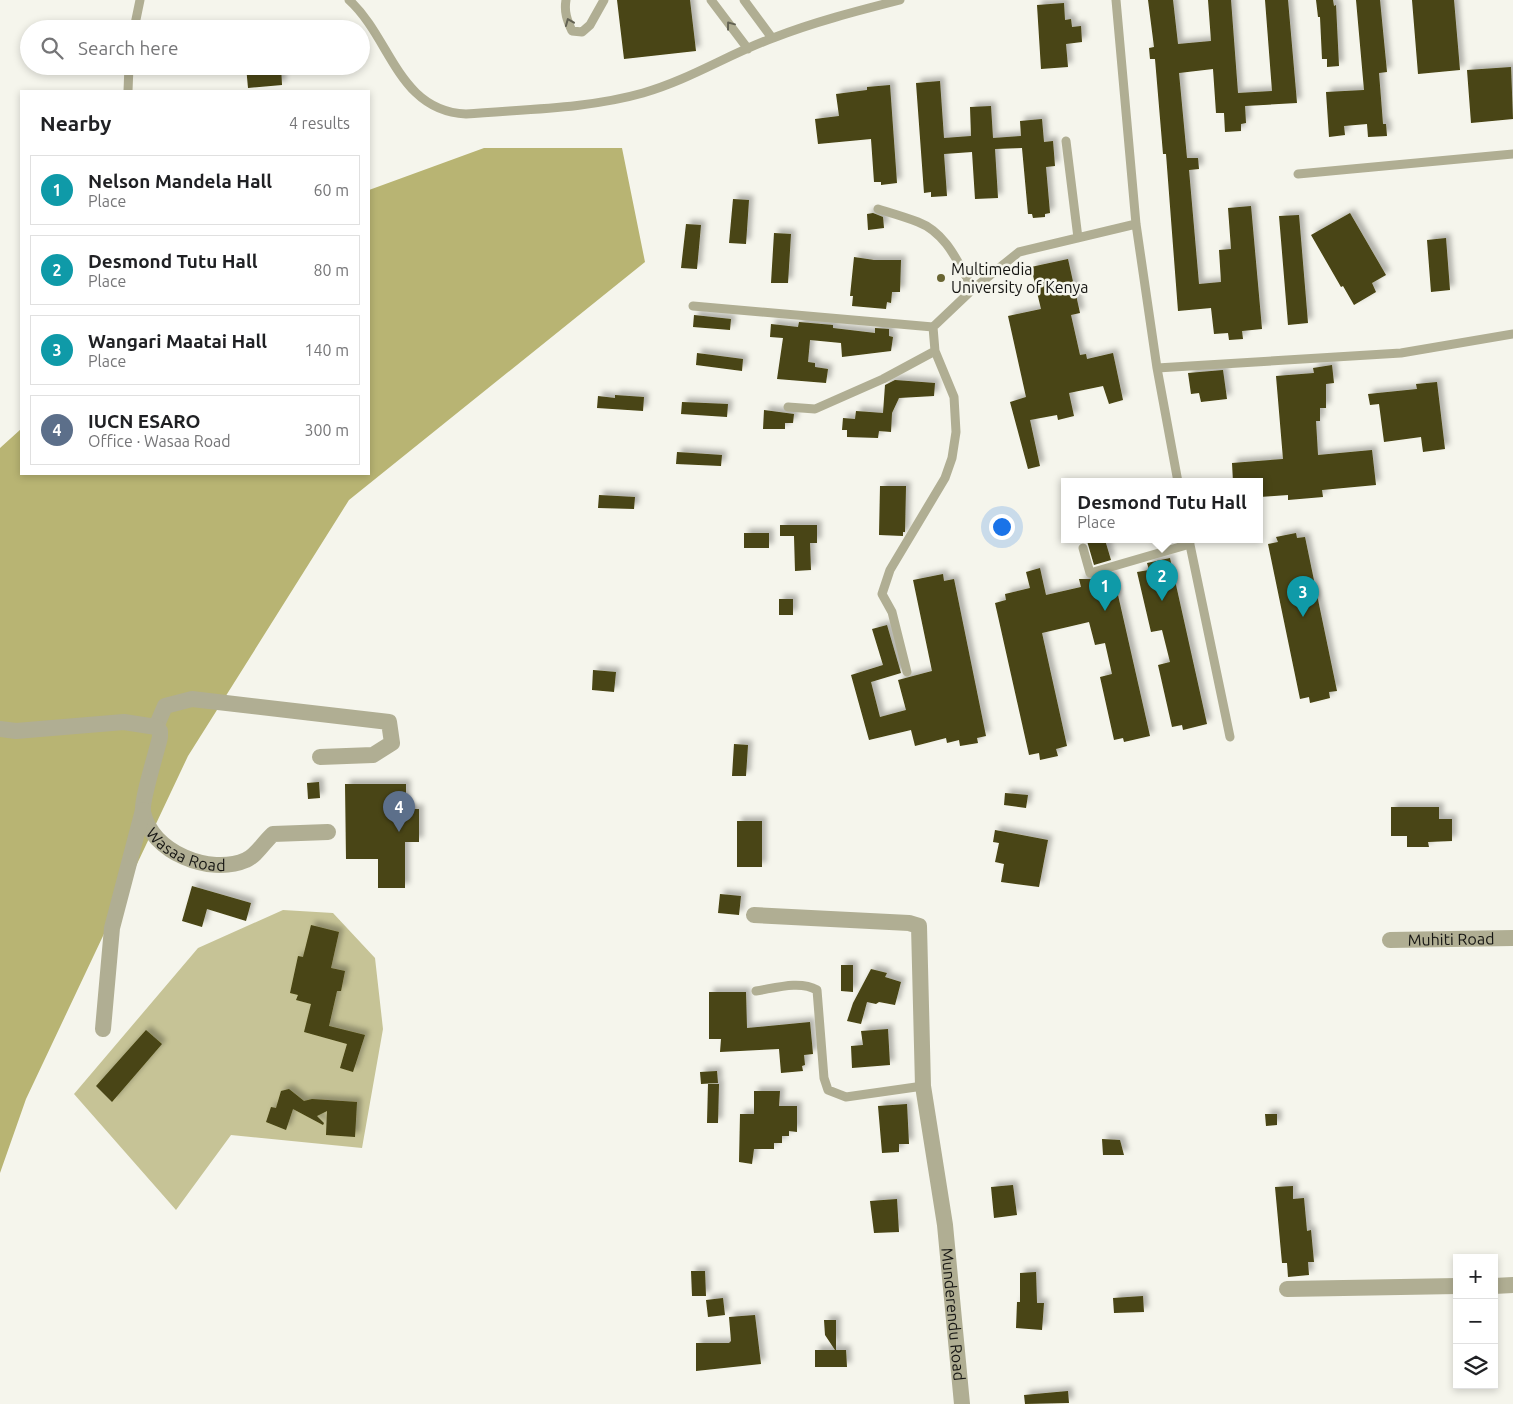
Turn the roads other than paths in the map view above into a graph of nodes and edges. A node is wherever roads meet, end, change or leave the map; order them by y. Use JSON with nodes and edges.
{"nodes":[{"id":1,"x":140,"y":0,"type":"edge"},
{"id":2,"x":349,"y":0,"type":"edge"},
{"id":3,"x":566,"y":0,"type":"edge"},
{"id":4,"x":604,"y":0,"type":"edge"},
{"id":5,"x":711,"y":0,"type":"edge"},
{"id":6,"x":744,"y":0,"type":"edge"},
{"id":7,"x":900,"y":0,"type":"edge"},
{"id":8,"x":1116,"y":0,"type":"edge"},
{"id":9,"x":136,"y":20,"type":"edge"},
{"id":10,"x":367,"y":20,"type":"edge"},
{"id":11,"x":370,"y":25,"type":"edge"},
{"id":12,"x":772,"y":38,"type":"junction"},
{"id":13,"x":748,"y":49,"type":"junction"},
{"id":14,"x":129,"y":75,"type":"edge"},
{"id":15,"x":128,"y":90,"type":"edge"},
{"id":16,"x":1066,"y":141,"type":"dead end"},
{"id":17,"x":1513,"y":154,"type":"edge"},
{"id":18,"x":1298,"y":174,"type":"dead end"},
{"id":19,"x":878,"y":209,"type":"dead end"},
{"id":20,"x":1136,"y":224,"type":"junction"},
{"id":21,"x":1078,"y":238,"type":"junction"},
{"id":22,"x":973,"y":289,"type":"junction"},
{"id":23,"x":693,"y":306,"type":"dead end"},
{"id":24,"x":933,"y":327,"type":"junction"},
{"id":25,"x":1513,"y":334,"type":"edge"},
{"id":26,"x":935,"y":351,"type":"junction"},
{"id":27,"x":1157,"y":368,"type":"junction"},
{"id":28,"x":788,"y":407,"type":"dead end"},
{"id":29,"x":1177,"y":478,"type":"edge"},
{"id":30,"x":1186,"y":543,"type":"edge"},
{"id":31,"x":1190,"y":543,"type":"edge"},
{"id":32,"x":1083,"y":548,"type":"dead end"},
{"id":33,"x":907,"y":672,"type":"dead end"},
{"id":34,"x":156,"y":727,"type":"junction"},
{"id":35,"x":0,"y":729,"type":"edge"},
{"id":36,"x":1230,"y":737,"type":"dead end"},
{"id":37,"x":320,"y":757,"type":"dead end"},
{"id":38,"x":143,"y":810,"type":"junction"},
{"id":39,"x":328,"y":832,"type":"dead end"},
{"id":40,"x":754,"y":915,"type":"dead end"},
{"id":41,"x":1513,"y":938,"type":"edge"},
{"id":42,"x":1390,"y":940,"type":"dead end"},
{"id":43,"x":756,"y":990,"type":"dead end"},
{"id":44,"x":103,"y":1029,"type":"dead end"},
{"id":45,"x":922,"y":1086,"type":"junction"},
{"id":46,"x":1513,"y":1285,"type":"edge"},
{"id":47,"x":1453,"y":1286,"type":"edge"},
{"id":48,"x":1498,"y":1286,"type":"edge"},
{"id":49,"x":1287,"y":1290,"type":"dead end"},
{"id":50,"x":962,"y":1404,"type":"edge"}],
"edges":[{"from":1,"to":9,"type":"lane"},
{"from":2,"to":10,"type":"lane"},
{"from":4,"to":3,"type":"lane","one_way":true},
{"from":13,"to":5,"type":"lane","one_way":true},
{"from":6,"to":12,"type":"lane"},
{"from":7,"to":12,"type":"lane"},
{"from":8,"to":20,"type":"lane"},
{"from":11,"to":13,"type":"lane"},
{"from":12,"to":13,"type":"lane"},
{"from":14,"to":15,"type":"lane"},
{"from":16,"to":21,"type":"lane"},
{"from":17,"to":18,"type":"lane"},
{"from":19,"to":22,"type":"lane"},
{"from":20,"to":21,"type":"lane"},
{"from":20,"to":27,"type":"lane"},
{"from":21,"to":22,"type":"lane"},
{"from":22,"to":24,"type":"lane"},
{"from":23,"to":24,"type":"lane"},
{"from":24,"to":26,"type":"lane"},
{"from":25,"to":27,"type":"lane"},
{"from":26,"to":28,"type":"lane"},
{"from":26,"to":33,"type":"lane"},
{"from":27,"to":29,"type":"lane"},
{"from":30,"to":32,"type":"lane"},
{"from":31,"to":36,"type":"lane"},
{"from":34,"to":35,"type":"street"},
{"from":34,"to":37,"type":"street"},
{"from":34,"to":38,"type":"street","name":"Wasaa Road"},
{"from":38,"to":39,"type":"street","name":"Wasaa Road"},
{"from":38,"to":44,"type":"street"},
{"from":40,"to":45,"type":"street","name":"Munderendu Road"},
{"from":41,"to":42,"type":"street","name":"Muhiti Road"},
{"from":43,"to":45,"type":"lane"},
{"from":45,"to":50,"type":"street","name":"Munderendu Road"},
{"from":46,"to":48,"type":"street"},
{"from":47,"to":49,"type":"street"}]}
